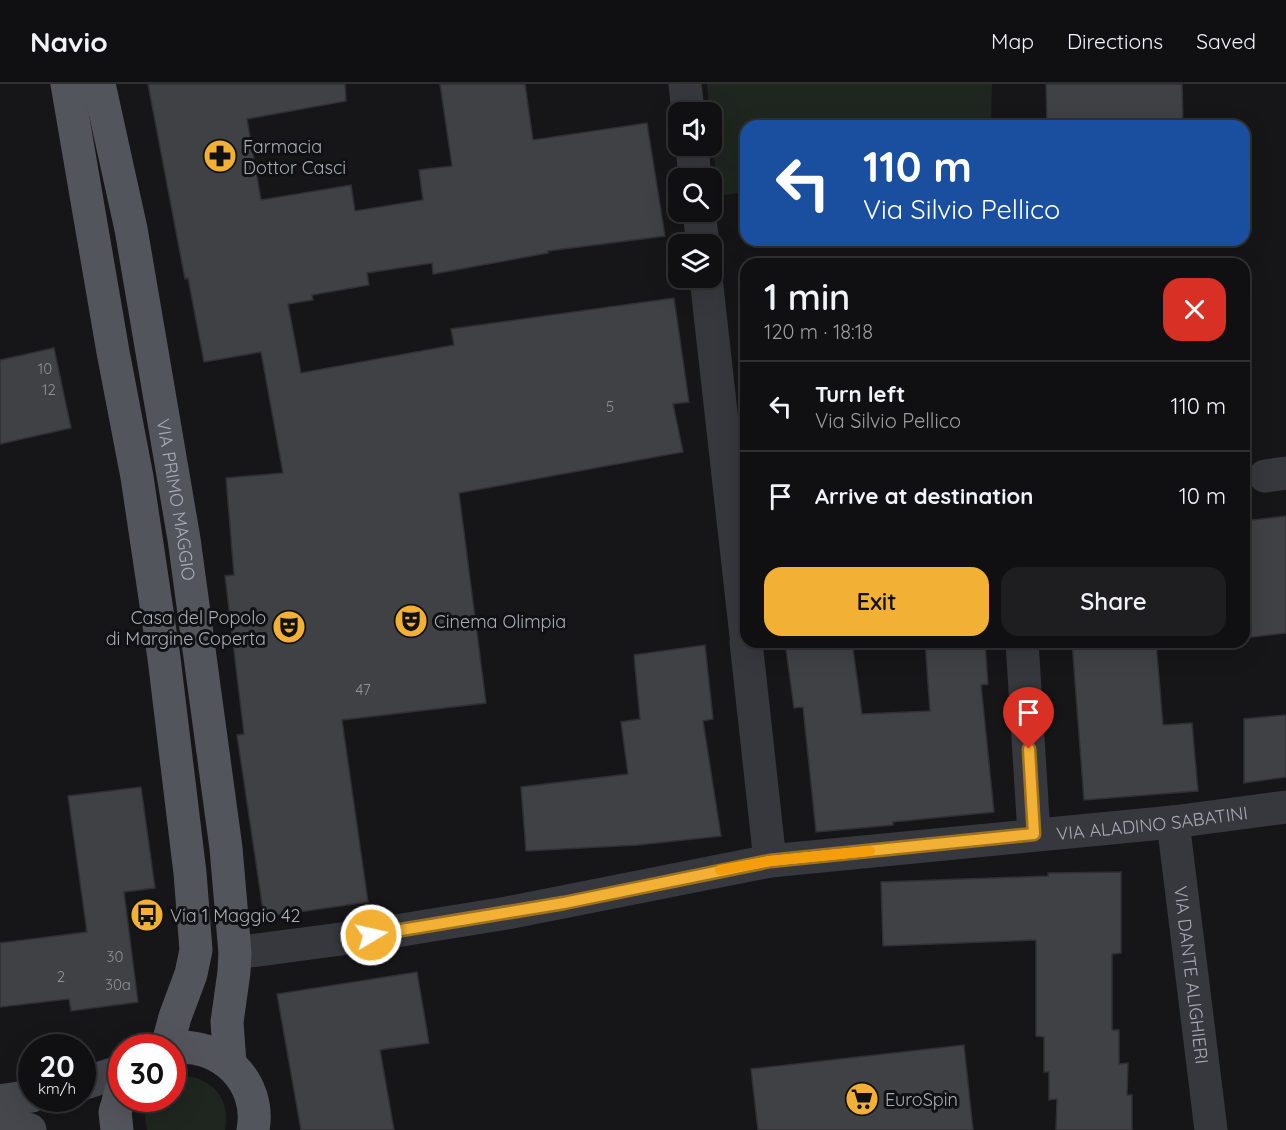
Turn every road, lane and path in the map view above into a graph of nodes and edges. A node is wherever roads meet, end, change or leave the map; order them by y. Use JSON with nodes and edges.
{"nodes":[{"id":1,"x":68,"y":84,"type":"edge"},
{"id":2,"x":99,"y":84,"type":"edge"},
{"id":3,"x":685,"y":84,"type":"edge"},
{"id":4,"x":687,"y":102,"type":"edge"},
{"id":5,"x":707,"y":288,"type":"edge"},
{"id":6,"x":740,"y":582,"type":"edge"},
{"id":7,"x":747,"y":648,"type":"edge"},
{"id":8,"x":1022,"y":648,"type":"edge"},
{"id":9,"x":1286,"y":807,"type":"edge"},
{"id":10,"x":1173,"y":822,"type":"junction"},
{"id":11,"x":1034,"y":834,"type":"junction"},
{"id":12,"x":770,"y":861,"type":"junction"},
{"id":13,"x":235,"y":953,"type":"junction"},
{"id":14,"x":170,"y":1034,"type":"edge"},
{"id":15,"x":186,"y":1047,"type":"edge"},
{"id":16,"x":230,"y":1064,"type":"junction"},
{"id":17,"x":18,"y":1098,"type":"edge"},
{"id":18,"x":0,"y":1101,"type":"edge"},
{"id":19,"x":116,"y":1112,"type":"edge"},
{"id":20,"x":0,"y":1120,"type":"edge"},
{"id":21,"x":254,"y":1127,"type":"edge"},
{"id":22,"x":30,"y":1130,"type":"edge"},
{"id":23,"x":117,"y":1130,"type":"edge"},
{"id":24,"x":1211,"y":1130,"type":"edge"}],
"edges":[{"from":1,"to":14,"type":"main road","name":"VIA PRIMO MAGGIO"},
{"from":2,"to":13,"type":"main road","name":"VIA PRIMO MAGGIO"},
{"from":3,"to":4,"type":"street"},
{"from":5,"to":6,"type":"street"},
{"from":7,"to":12,"type":"street"},
{"from":8,"to":11,"type":"street"},
{"from":9,"to":10,"type":"street","name":"VIA ALADINO SABATINI"},
{"from":10,"to":11,"type":"street","name":"VIA ALADINO SABATINI"},
{"from":10,"to":24,"type":"street","name":"VIA DANTE ALIGHIERI"},
{"from":11,"to":12,"type":"street","name":"VIA ALADINO SABATINI"},
{"from":12,"to":13,"type":"street","name":"VIA ALADINO SABATINI"},
{"from":13,"to":16,"type":"main road","name":"VIA PRIMO MAGGIO"},
{"from":15,"to":16,"type":"main road"},
{"from":16,"to":21,"type":"main road"},
{"from":17,"to":18,"type":"street"},
{"from":19,"to":23,"type":"main road"},
{"from":20,"to":22,"type":"street"}]}
